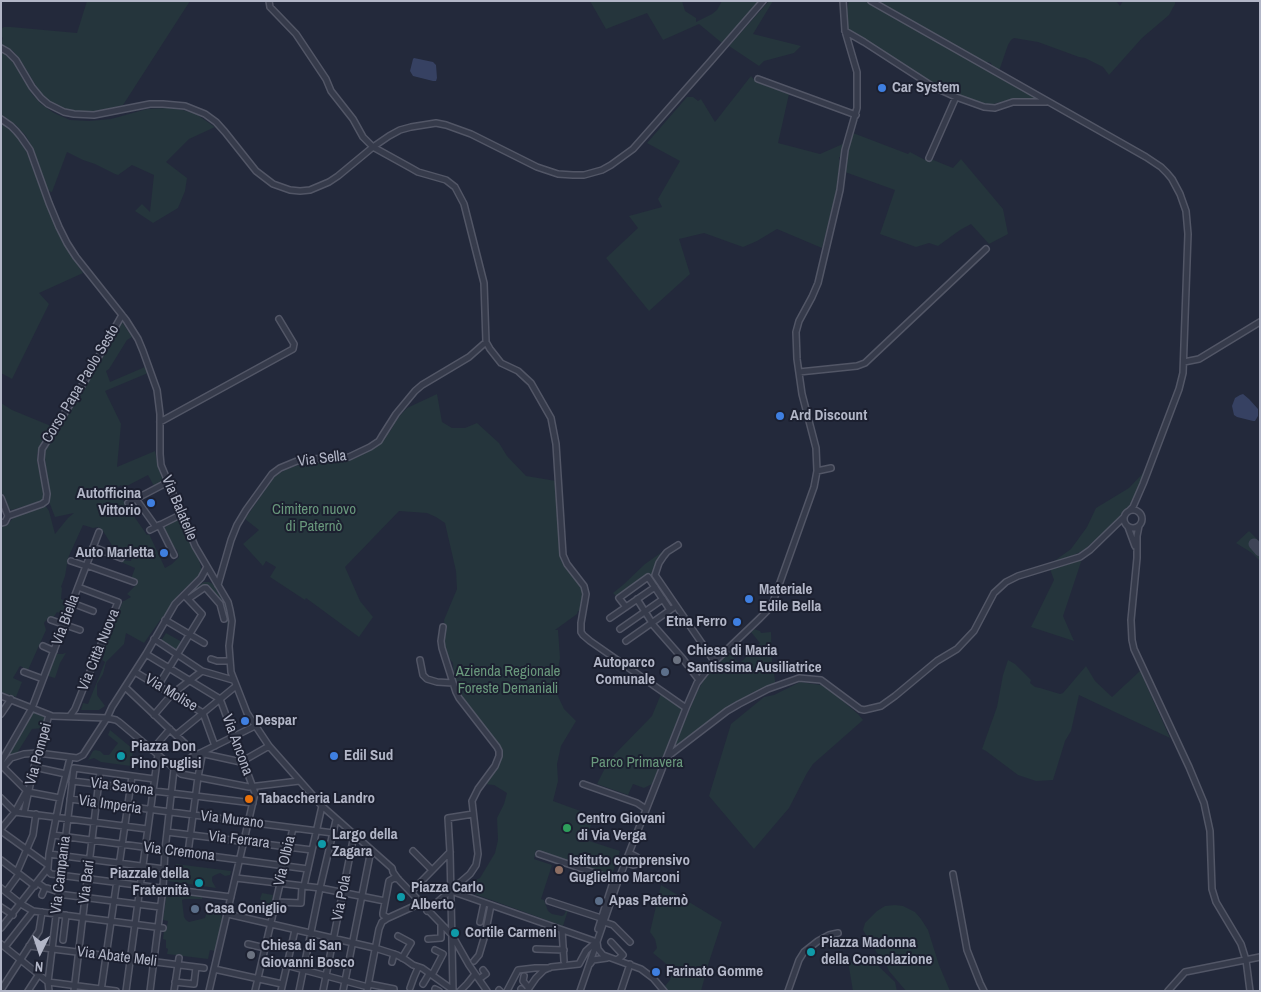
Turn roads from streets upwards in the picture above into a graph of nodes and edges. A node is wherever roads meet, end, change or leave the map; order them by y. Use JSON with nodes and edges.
{"nodes":[{"id":1,"x":269,"y":1,"type":"edge"},
{"id":2,"x":763,"y":1,"type":"edge"},
{"id":3,"x":845,"y":1,"type":"edge"},
{"id":4,"x":871,"y":1,"type":"edge"},
{"id":5,"x":845,"y":31,"type":"junction"},
{"id":6,"x":1,"y":48,"type":"edge"},
{"id":7,"x":758,"y":79,"type":"dead end"},
{"id":8,"x":956,"y":97,"type":"junction"},
{"id":9,"x":1048,"y":102,"type":"junction"},
{"id":10,"x":856,"y":115,"type":"junction"},
{"id":11,"x":1,"y":119,"type":"edge"},
{"id":12,"x":373,"y":146,"type":"junction"},
{"id":13,"x":929,"y":158,"type":"dead end"},
{"id":14,"x":986,"y":249,"type":"dead end"},
{"id":15,"x":122,"y":315,"type":"junction"},
{"id":16,"x":279,"y":319,"type":"dead end"},
{"id":17,"x":1260,"y":322,"type":"edge"},
{"id":18,"x":486,"y":342,"type":"junction"},
{"id":19,"x":1184,"y":362,"type":"junction"},
{"id":20,"x":799,"y":372,"type":"junction"},
{"id":21,"x":160,"y":422,"type":"junction"},
{"id":22,"x":831,"y":468,"type":"dead end"},
{"id":23,"x":816,"y":471,"type":"junction"},
{"id":24,"x":168,"y":482,"type":"junction"},
{"id":25,"x":1143,"y":484,"type":"junction"},
{"id":26,"x":1,"y":498,"type":"edge"},
{"id":27,"x":136,"y":499,"type":"junction"},
{"id":28,"x":128,"y":503,"type":"dead end"},
{"id":29,"x":1130,"y":510,"type":"junction"},
{"id":30,"x":1139,"y":513,"type":"junction"},
{"id":31,"x":182,"y":514,"type":"junction"},
{"id":32,"x":8,"y":516,"type":"junction"},
{"id":33,"x":1124,"y":517,"type":"junction"},
{"id":34,"x":1,"y":523,"type":"edge"},
{"id":35,"x":157,"y":526,"type":"junction"},
{"id":36,"x":1115,"y":526,"type":"junction"},
{"id":37,"x":1127,"y":526,"type":"junction"},
{"id":38,"x":1139,"y":526,"type":"junction"},
{"id":39,"x":150,"y":530,"type":"dead end"},
{"id":40,"x":99,"y":532,"type":"dead end"},
{"id":41,"x":678,"y":545,"type":"dead end"},
{"id":42,"x":93,"y":547,"type":"junction"},
{"id":43,"x":1137,"y":552,"type":"junction"},
{"id":44,"x":174,"y":555,"type":"dead end"},
{"id":45,"x":121,"y":558,"type":"dead end"},
{"id":46,"x":71,"y":561,"type":"dead end"},
{"id":47,"x":86,"y":566,"type":"junction"},
{"id":48,"x":207,"y":567,"type":"junction"},
{"id":49,"x":213,"y":577,"type":"junction"},
{"id":50,"x":134,"y":582,"type":"dead end"},
{"id":51,"x":218,"y":585,"type":"junction"},
{"id":52,"x":78,"y":587,"type":"junction"},
{"id":53,"x":192,"y":587,"type":"junction"},
{"id":54,"x":655,"y":587,"type":"junction"},
{"id":55,"x":186,"y":597,"type":"junction"},
{"id":56,"x":663,"y":599,"type":"junction"},
{"id":57,"x":637,"y":600,"type":"junction"},
{"id":58,"x":72,"y":603,"type":"junction"},
{"id":59,"x":676,"y":606,"type":"junction"},
{"id":60,"x":626,"y":607,"type":"junction"},
{"id":61,"x":670,"y":610,"type":"junction"},
{"id":62,"x":93,"y":611,"type":"dead end"},
{"id":63,"x":645,"y":612,"type":"junction"},
{"id":64,"x":610,"y":618,"type":"dead end"},
{"id":65,"x":224,"y":619,"type":"dead end"},
{"id":66,"x":52,"y":620,"type":"dead end"},
{"id":67,"x":165,"y":620,"type":"junction"},
{"id":68,"x":652,"y":622,"type":"junction"},
{"id":69,"x":64,"y":624,"type":"junction"},
{"id":70,"x":443,"y":627,"type":"dead end"},
{"id":71,"x":620,"y":629,"type":"dead end"},
{"id":72,"x":80,"y":630,"type":"dead end"},
{"id":73,"x":190,"y":634,"type":"junction"},
{"id":74,"x":154,"y":639,"type":"junction"},
{"id":75,"x":626,"y":641,"type":"dead end"},
{"id":76,"x":204,"y":643,"type":"dead end"},
{"id":77,"x":43,"y":646,"type":"dead end"},
{"id":78,"x":54,"y":650,"type":"junction"},
{"id":79,"x":146,"y":654,"type":"junction"},
{"id":80,"x":178,"y":654,"type":"junction"},
{"id":81,"x":211,"y":659,"type":"dead end"},
{"id":82,"x":420,"y":660,"type":"dead end"},
{"id":83,"x":230,"y":661,"type":"junction"},
{"id":84,"x":714,"y":662,"type":"junction"},
{"id":85,"x":169,"y":668,"type":"junction"},
{"id":86,"x":202,"y":671,"type":"junction"},
{"id":87,"x":24,"y":672,"type":"dead end"},
{"id":88,"x":135,"y":672,"type":"junction"},
{"id":89,"x":43,"y":679,"type":"junction"},
{"id":90,"x":233,"y":680,"type":"junction"},
{"id":91,"x":699,"y":680,"type":"junction"},
{"id":92,"x":190,"y":681,"type":"junction"},
{"id":93,"x":453,"y":683,"type":"junction"},
{"id":94,"x":158,"y":686,"type":"junction"},
{"id":95,"x":236,"y":686,"type":"junction"},
{"id":96,"x":125,"y":687,"type":"junction"},
{"id":97,"x":172,"y":694,"type":"junction"},
{"id":98,"x":1,"y":696,"type":"edge"},
{"id":99,"x":11,"y":699,"type":"junction"},
{"id":100,"x":220,"y":699,"type":"junction"},
{"id":101,"x":32,"y":708,"type":"junction"},
{"id":102,"x":686,"y":708,"type":"junction"},
{"id":103,"x":75,"y":709,"type":"junction"},
{"id":104,"x":203,"y":712,"type":"junction"},
{"id":105,"x":1,"y":714,"type":"edge"},
{"id":106,"x":49,"y":715,"type":"junction"},
{"id":107,"x":154,"y":715,"type":"junction"},
{"id":108,"x":70,"y":716,"type":"junction"},
{"id":109,"x":79,"y":717,"type":"junction"},
{"id":110,"x":107,"y":718,"type":"junction"},
{"id":111,"x":255,"y":726,"type":"junction"},
{"id":112,"x":170,"y":729,"type":"junction"},
{"id":113,"x":176,"y":735,"type":"junction"},
{"id":114,"x":234,"y":736,"type":"junction"},
{"id":115,"x":215,"y":746,"type":"junction"},
{"id":116,"x":268,"y":746,"type":"junction"},
{"id":117,"x":152,"y":750,"type":"junction"},
{"id":118,"x":38,"y":753,"type":"junction"},
{"id":119,"x":158,"y":754,"type":"junction"},
{"id":120,"x":199,"y":754,"type":"junction"},
{"id":121,"x":70,"y":758,"type":"junction"},
{"id":122,"x":666,"y":758,"type":"junction"},
{"id":123,"x":243,"y":761,"type":"junction"},
{"id":124,"x":2,"y":765,"type":"edge"},
{"id":125,"x":34,"y":767,"type":"junction"},
{"id":126,"x":174,"y":769,"type":"junction"},
{"id":127,"x":100,"y":773,"type":"junction"},
{"id":128,"x":65,"y":777,"type":"junction"},
{"id":129,"x":132,"y":777,"type":"junction"},
{"id":130,"x":198,"y":778,"type":"junction"},
{"id":131,"x":154,"y":779,"type":"junction"},
{"id":132,"x":72,"y":781,"type":"junction"},
{"id":133,"x":299,"y":781,"type":"junction"},
{"id":134,"x":99,"y":784,"type":"junction"},
{"id":135,"x":583,"y":784,"type":"dead end"},
{"id":136,"x":253,"y":787,"type":"junction"},
{"id":137,"x":130,"y":788,"type":"junction"},
{"id":138,"x":27,"y":791,"type":"junction"},
{"id":139,"x":152,"y":791,"type":"junction"},
{"id":140,"x":172,"y":793,"type":"junction"},
{"id":141,"x":195,"y":796,"type":"junction"},
{"id":142,"x":1,"y":798,"type":"edge"},
{"id":143,"x":60,"y":798,"type":"junction"},
{"id":144,"x":70,"y":799,"type":"junction"},
{"id":145,"x":649,"y":802,"type":"junction"},
{"id":146,"x":96,"y":803,"type":"junction"},
{"id":147,"x":637,"y":803,"type":"junction"},
{"id":148,"x":253,"y":804,"type":"junction"},
{"id":149,"x":322,"y":806,"type":"junction"},
{"id":150,"x":128,"y":807,"type":"junction"},
{"id":151,"x":646,"y":809,"type":"junction"},
{"id":152,"x":150,"y":810,"type":"junction"},
{"id":153,"x":15,"y":812,"type":"junction"},
{"id":154,"x":170,"y":812,"type":"junction"},
{"id":155,"x":24,"y":813,"type":"junction"},
{"id":156,"x":36,"y":814,"type":"junction"},
{"id":157,"x":473,"y":814,"type":"junction"},
{"id":158,"x":193,"y":815,"type":"junction"},
{"id":159,"x":56,"y":816,"type":"junction"},
{"id":160,"x":68,"y":818,"type":"junction"},
{"id":161,"x":336,"y":820,"type":"junction"},
{"id":162,"x":94,"y":822,"type":"junction"},
{"id":163,"x":248,"y":822,"type":"junction"},
{"id":164,"x":125,"y":826,"type":"junction"},
{"id":165,"x":147,"y":828,"type":"junction"},
{"id":166,"x":293,"y":828,"type":"junction"},
{"id":167,"x":1,"y":830,"type":"edge"},
{"id":168,"x":316,"y":830,"type":"junction"},
{"id":169,"x":168,"y":832,"type":"junction"},
{"id":170,"x":333,"y":833,"type":"junction"},
{"id":171,"x":190,"y":834,"type":"junction"},
{"id":172,"x":53,"y":835,"type":"junction"},
{"id":173,"x":354,"y":835,"type":"junction"},
{"id":174,"x":65,"y":837,"type":"junction"},
{"id":175,"x":92,"y":840,"type":"junction"},
{"id":176,"x":244,"y":841,"type":"junction"},
{"id":177,"x":122,"y":844,"type":"junction"},
{"id":178,"x":144,"y":847,"type":"junction"},
{"id":179,"x":288,"y":847,"type":"junction"},
{"id":180,"x":27,"y":850,"type":"junction"},
{"id":181,"x":166,"y":850,"type":"junction"},
{"id":182,"x":311,"y":850,"type":"junction"},
{"id":183,"x":371,"y":850,"type":"junction"},
{"id":184,"x":413,"y":850,"type":"dead end"},
{"id":185,"x":450,"y":852,"type":"junction"},
{"id":186,"x":188,"y":853,"type":"junction"},
{"id":187,"x":629,"y":853,"type":"junction"},
{"id":188,"x":50,"y":854,"type":"junction"},
{"id":189,"x":538,"y":854,"type":"dead end"},
{"id":190,"x":63,"y":856,"type":"junction"},
{"id":191,"x":1,"y":860,"type":"edge"},
{"id":192,"x":90,"y":860,"type":"junction"},
{"id":193,"x":240,"y":860,"type":"junction"},
{"id":194,"x":625,"y":862,"type":"junction"},
{"id":195,"x":120,"y":863,"type":"junction"},
{"id":196,"x":142,"y":866,"type":"junction"},
{"id":197,"x":284,"y":866,"type":"junction"},
{"id":198,"x":47,"y":868,"type":"junction"},
{"id":199,"x":164,"y":869,"type":"junction"},
{"id":200,"x":307,"y":869,"type":"junction"},
{"id":201,"x":432,"y":870,"type":"junction"},
{"id":202,"x":393,"y":872,"type":"junction"},
{"id":203,"x":18,"y":873,"type":"junction"},
{"id":204,"x":953,"y":874,"type":"dead end"},
{"id":205,"x":61,"y":875,"type":"junction"},
{"id":206,"x":87,"y":878,"type":"junction"},
{"id":207,"x":236,"y":878,"type":"junction"},
{"id":208,"x":398,"y":879,"type":"junction"},
{"id":209,"x":616,"y":880,"type":"junction"},
{"id":210,"x":390,"y":881,"type":"junction"},
{"id":211,"x":116,"y":882,"type":"junction"},
{"id":212,"x":280,"y":883,"type":"junction"},
{"id":213,"x":36,"y":884,"type":"junction"},
{"id":214,"x":139,"y":885,"type":"junction"},
{"id":215,"x":303,"y":886,"type":"junction"},
{"id":216,"x":47,"y":888,"type":"dead end"},
{"id":217,"x":163,"y":888,"type":"junction"},
{"id":218,"x":320,"y":889,"type":"junction"},
{"id":219,"x":4,"y":890,"type":"edge"},
{"id":220,"x":412,"y":891,"type":"junction"},
{"id":221,"x":451,"y":891,"type":"junction"},
{"id":222,"x":58,"y":893,"type":"junction"},
{"id":223,"x":343,"y":893,"type":"junction"},
{"id":224,"x":42,"y":895,"type":"dead end"},
{"id":225,"x":231,"y":897,"type":"junction"},
{"id":226,"x":362,"y":897,"type":"junction"},
{"id":227,"x":85,"y":898,"type":"junction"},
{"id":228,"x":114,"y":901,"type":"junction"},
{"id":229,"x":384,"y":901,"type":"junction"},
{"id":230,"x":549,"y":901,"type":"dead end"},
{"id":231,"x":276,"y":902,"type":"junction"},
{"id":232,"x":484,"y":902,"type":"junction"},
{"id":233,"x":21,"y":904,"type":"junction"},
{"id":234,"x":137,"y":904,"type":"junction"},
{"id":235,"x":491,"y":905,"type":"junction"},
{"id":236,"x":1,"y":907,"type":"edge"},
{"id":237,"x":160,"y":907,"type":"junction"},
{"id":238,"x":424,"y":907,"type":"junction"},
{"id":239,"x":33,"y":911,"type":"junction"},
{"id":240,"x":42,"y":912,"type":"junction"},
{"id":241,"x":56,"y":914,"type":"junction"},
{"id":242,"x":228,"y":914,"type":"junction"},
{"id":243,"x":13,"y":915,"type":"junction"},
{"id":244,"x":66,"y":916,"type":"junction"},
{"id":245,"x":82,"y":918,"type":"junction"},
{"id":246,"x":388,"y":918,"type":"junction"},
{"id":247,"x":602,"y":920,"type":"junction"},
{"id":248,"x":110,"y":921,"type":"junction"},
{"id":249,"x":134,"y":924,"type":"junction"},
{"id":250,"x":271,"y":924,"type":"junction"},
{"id":251,"x":441,"y":924,"type":"junction"},
{"id":252,"x":487,"y":924,"type":"junction"},
{"id":253,"x":1,"y":928,"type":"edge"},
{"id":254,"x":161,"y":928,"type":"junction"},
{"id":255,"x":295,"y":930,"type":"junction"},
{"id":256,"x":562,"y":930,"type":"junction"},
{"id":257,"x":310,"y":934,"type":"junction"},
{"id":258,"x":838,"y":934,"type":"dead end"},
{"id":259,"x":452,"y":935,"type":"junction"},
{"id":260,"x":398,"y":936,"type":"dead end"},
{"id":261,"x":334,"y":938,"type":"junction"},
{"id":262,"x":428,"y":939,"type":"dead end"},
{"id":263,"x":64,"y":940,"type":"dead end"},
{"id":264,"x":595,"y":941,"type":"junction"},
{"id":265,"x":611,"y":942,"type":"dead end"},
{"id":266,"x":630,"y":942,"type":"dead end"},
{"id":267,"x":352,"y":943,"type":"junction"},
{"id":268,"x":248,"y":944,"type":"dead end"},
{"id":269,"x":29,"y":946,"type":"junction"},
{"id":270,"x":3,"y":947,"type":"edge"},
{"id":271,"x":52,"y":948,"type":"junction"},
{"id":272,"x":265,"y":948,"type":"junction"},
{"id":273,"x":375,"y":948,"type":"junction"},
{"id":274,"x":536,"y":949,"type":"dead end"},
{"id":275,"x":435,"y":950,"type":"dead end"},
{"id":276,"x":564,"y":950,"type":"junction"},
{"id":277,"x":78,"y":952,"type":"junction"},
{"id":278,"x":394,"y":954,"type":"junction"},
{"id":279,"x":106,"y":955,"type":"junction"},
{"id":280,"x":1260,"y":957,"type":"edge"},
{"id":281,"x":130,"y":958,"type":"junction"},
{"id":282,"x":179,"y":958,"type":"dead end"},
{"id":283,"x":402,"y":958,"type":"junction"},
{"id":284,"x":21,"y":959,"type":"junction"},
{"id":285,"x":263,"y":959,"type":"junction"},
{"id":286,"x":615,"y":959,"type":"junction"},
{"id":287,"x":1246,"y":960,"type":"junction"},
{"id":288,"x":153,"y":961,"type":"junction"},
{"id":289,"x":474,"y":961,"type":"dead end"},
{"id":290,"x":564,"y":961,"type":"dead end"},
{"id":291,"x":392,"y":962,"type":"dead end"},
{"id":292,"x":178,"y":964,"type":"junction"},
{"id":293,"x":287,"y":964,"type":"junction"},
{"id":294,"x":589,"y":964,"type":"junction"},
{"id":295,"x":630,"y":964,"type":"junction"},
{"id":296,"x":196,"y":967,"type":"junction"},
{"id":297,"x":551,"y":967,"type":"junction"},
{"id":298,"x":204,"y":968,"type":"dead end"},
{"id":299,"x":418,"y":968,"type":"junction"},
{"id":300,"x":214,"y":969,"type":"junction"},
{"id":301,"x":303,"y":969,"type":"junction"},
{"id":302,"x":483,"y":970,"type":"dead end"},
{"id":303,"x":39,"y":974,"type":"junction"},
{"id":304,"x":430,"y":974,"type":"junction"},
{"id":305,"x":326,"y":975,"type":"junction"},
{"id":306,"x":477,"y":976,"type":"junction"},
{"id":307,"x":524,"y":976,"type":"dead end"},
{"id":308,"x":258,"y":979,"type":"junction"},
{"id":309,"x":345,"y":980,"type":"junction"},
{"id":310,"x":48,"y":982,"type":"junction"},
{"id":311,"x":175,"y":982,"type":"junction"},
{"id":312,"x":282,"y":984,"type":"junction"},
{"id":313,"x":423,"y":984,"type":"dead end"},
{"id":314,"x":368,"y":987,"type":"edge"},
{"id":315,"x":2,"y":988,"type":"edge"},
{"id":316,"x":74,"y":988,"type":"edge"},
{"id":317,"x":410,"y":988,"type":"dead end"},
{"id":318,"x":528,"y":989,"type":"edge"},
{"id":319,"x":101,"y":990,"type":"edge"},
{"id":320,"x":453,"y":990,"type":"edge"},
{"id":321,"x":28,"y":991,"type":"edge"},
{"id":322,"x":49,"y":991,"type":"edge"},
{"id":323,"x":116,"y":991,"type":"edge"},
{"id":324,"x":126,"y":991,"type":"edge"},
{"id":325,"x":150,"y":991,"type":"edge"},
{"id":326,"x":174,"y":991,"type":"edge"},
{"id":327,"x":209,"y":991,"type":"edge"},
{"id":328,"x":255,"y":991,"type":"edge"},
{"id":329,"x":281,"y":991,"type":"edge"},
{"id":330,"x":299,"y":991,"type":"edge"},
{"id":331,"x":324,"y":991,"type":"edge"},
{"id":332,"x":343,"y":991,"type":"edge"},
{"id":333,"x":394,"y":991,"type":"edge"},
{"id":334,"x":460,"y":991,"type":"edge"},
{"id":335,"x":487,"y":991,"type":"edge"},
{"id":336,"x":507,"y":991,"type":"edge"},
{"id":337,"x":580,"y":991,"type":"edge"},
{"id":338,"x":621,"y":991,"type":"edge"},
{"id":339,"x":664,"y":991,"type":"edge"},
{"id":340,"x":788,"y":991,"type":"edge"},
{"id":341,"x":984,"y":991,"type":"edge"},
{"id":342,"x":1168,"y":991,"type":"edge"},
{"id":343,"x":1250,"y":991,"type":"edge"}],
"edges":[{"from":1,"to":12,"type":"street"},
{"from":2,"to":12,"type":"street"},
{"from":3,"to":5,"type":"street"},
{"from":4,"to":9,"type":"street"},
{"from":5,"to":8,"type":"street"},
{"from":5,"to":10,"type":"street"},
{"from":6,"to":12,"type":"street"},
{"from":7,"to":10,"type":"street"},
{"from":8,"to":9,"type":"street"},
{"from":8,"to":13,"type":"street"},
{"from":9,"to":19,"type":"street"},
{"from":10,"to":20,"type":"street"},
{"from":11,"to":15,"type":"street","name":"Via Balatelle"},
{"from":12,"to":18,"type":"street"},
{"from":14,"to":20,"type":"street"},
{"from":15,"to":21,"type":"street","name":"Via Balatelle"},
{"from":15,"to":32,"type":"street","name":"Corso Papa Paolo Sesto"},
{"from":16,"to":21,"type":"street"},
{"from":17,"to":19,"type":"street"},
{"from":18,"to":51,"type":"street","name":"Via Sella"},
{"from":18,"to":102,"type":"street"},
{"from":19,"to":25,"type":"street"},
{"from":20,"to":23,"type":"street"},
{"from":21,"to":24,"type":"street","name":"Via Balatelle"},
{"from":22,"to":23,"type":"street"},
{"from":23,"to":84,"type":"street"},
{"from":24,"to":27,"type":"street"},
{"from":24,"to":31,"type":"street","name":"Via Balatelle"},
{"from":25,"to":29,"type":"street"},
{"from":25,"to":30,"type":"street"},
{"from":26,"to":32,"type":"street"},
{"from":27,"to":28,"type":"street"},
{"from":27,"to":35,"type":"street"},
{"from":29,"to":30,"type":"street"},
{"from":29,"to":33,"type":"street"},
{"from":30,"to":38,"type":"street"},
{"from":31,"to":35,"type":"street"},
{"from":31,"to":48,"type":"street","name":"Via Balatelle"},
{"from":32,"to":34,"type":"street"},
{"from":33,"to":36,"type":"street"},
{"from":33,"to":37,"type":"street"},
{"from":35,"to":39,"type":"street"},
{"from":35,"to":44,"type":"street"},
{"from":36,"to":37,"type":"street"},
{"from":36,"to":122,"type":"street"},
{"from":37,"to":38,"type":"street"},
{"from":37,"to":43,"type":"street"},
{"from":38,"to":43,"type":"street"},
{"from":40,"to":42,"type":"street","name":"Via Biella"},
{"from":41,"to":59,"type":"street"},
{"from":42,"to":45,"type":"street"},
{"from":42,"to":47,"type":"street","name":"Via Biella"},
{"from":43,"to":287,"type":"street"},
{"from":46,"to":47,"type":"street"},
{"from":47,"to":50,"type":"street"},
{"from":47,"to":52,"type":"street","name":"Via Biella"},
{"from":48,"to":49,"type":"street","name":"Via Balatelle"},
{"from":48,"to":53,"type":"street"},
{"from":49,"to":51,"type":"street","name":"Via Balatelle"},
{"from":49,"to":53,"type":"street"},
{"from":51,"to":83,"type":"street","name":"Via Balatelle"},
{"from":52,"to":58,"type":"street","name":"Via Biella"},
{"from":52,"to":103,"type":"street","name":"Via Città Nuova"},
{"from":53,"to":55,"type":"street"},
{"from":54,"to":56,"type":"street"},
{"from":54,"to":57,"type":"street"},
{"from":54,"to":60,"type":"street"},
{"from":55,"to":65,"type":"street"},
{"from":55,"to":67,"type":"street"},
{"from":55,"to":73,"type":"street"},
{"from":56,"to":61,"type":"street"},
{"from":56,"to":63,"type":"street"},
{"from":57,"to":60,"type":"street"},
{"from":57,"to":63,"type":"street"},
{"from":58,"to":62,"type":"street"},
{"from":58,"to":69,"type":"street","name":"Via Biella"},
{"from":59,"to":61,"type":"street"},
{"from":59,"to":84,"type":"street"},
{"from":60,"to":64,"type":"street"},
{"from":61,"to":68,"type":"street"},
{"from":63,"to":68,"type":"street"},
{"from":63,"to":71,"type":"street"},
{"from":66,"to":69,"type":"street"},
{"from":67,"to":73,"type":"street"},
{"from":67,"to":74,"type":"street"},
{"from":68,"to":75,"type":"street"},
{"from":68,"to":91,"type":"street"},
{"from":69,"to":72,"type":"street"},
{"from":69,"to":78,"type":"street","name":"Via Biella"},
{"from":70,"to":93,"type":"street"},
{"from":73,"to":76,"type":"street"},
{"from":73,"to":80,"type":"street"},
{"from":74,"to":79,"type":"street"},
{"from":74,"to":80,"type":"street"},
{"from":77,"to":78,"type":"street"},
{"from":78,"to":89,"type":"street","name":"Via Biella"},
{"from":79,"to":85,"type":"street","name":"Via Ancona"},
{"from":79,"to":88,"type":"street"},
{"from":80,"to":85,"type":"street"},
{"from":80,"to":86,"type":"street"},
{"from":81,"to":83,"type":"street"},
{"from":82,"to":93,"type":"street"},
{"from":83,"to":90,"type":"street","name":"Via Balatelle"},
{"from":84,"to":91,"type":"street"},
{"from":85,"to":92,"type":"street","name":"Via Ancona"},
{"from":85,"to":94,"type":"street"},
{"from":86,"to":90,"type":"street"},
{"from":86,"to":92,"type":"street"},
{"from":87,"to":89,"type":"street"},
{"from":88,"to":94,"type":"street","name":"Via Molise"},
{"from":88,"to":96,"type":"street"},
{"from":89,"to":101,"type":"street","name":"Via Biella"},
{"from":90,"to":95,"type":"street","name":"Via Balatelle"},
{"from":91,"to":102,"type":"street"},
{"from":92,"to":97,"type":"street"},
{"from":92,"to":100,"type":"street","name":"Via Ancona"},
{"from":93,"to":157,"type":"street"},
{"from":94,"to":97,"type":"street","name":"Via Molise"},
{"from":95,"to":100,"type":"street"},
{"from":95,"to":111,"type":"street","name":"Via Balatelle"},
{"from":96,"to":107,"type":"street"},
{"from":96,"to":110,"type":"street"},
{"from":97,"to":104,"type":"street","name":"Via Molise"},
{"from":97,"to":107,"type":"street"},
{"from":98,"to":99,"type":"street"},
{"from":99,"to":101,"type":"street"},
{"from":99,"to":105,"type":"street"},
{"from":100,"to":104,"type":"street"},
{"from":100,"to":114,"type":"street","name":"Via Ancona"},
{"from":101,"to":106,"type":"street"},
{"from":101,"to":124,"type":"street","name":"Via Biella"},
{"from":102,"to":122,"type":"street"},
{"from":103,"to":108,"type":"street"},
{"from":103,"to":109,"type":"street"},
{"from":104,"to":113,"type":"street"},
{"from":104,"to":115,"type":"street","name":"Via Molise"},
{"from":106,"to":108,"type":"street"},
{"from":106,"to":118,"type":"street","name":"Via Pompei"},
{"from":107,"to":112,"type":"street"},
{"from":108,"to":109,"type":"street"},
{"from":109,"to":110,"type":"street"},
{"from":110,"to":117,"type":"street"},
{"from":110,"to":121,"type":"street"},
{"from":111,"to":114,"type":"street"},
{"from":111,"to":116,"type":"street","name":"Via Balatelle"},
{"from":112,"to":113,"type":"street"},
{"from":112,"to":117,"type":"street"},
{"from":113,"to":120,"type":"street"},
{"from":114,"to":115,"type":"street"},
{"from":114,"to":123,"type":"street","name":"Via Ancona"},
{"from":115,"to":120,"type":"street"},
{"from":116,"to":123,"type":"street"},
{"from":116,"to":133,"type":"street","name":"Via Balatelle"},
{"from":117,"to":119,"type":"street"},
{"from":118,"to":121,"type":"street"},
{"from":118,"to":124,"type":"street"},
{"from":118,"to":125,"type":"street","name":"Via Pompei"},
{"from":119,"to":126,"type":"street"},
{"from":119,"to":131,"type":"street"},
{"from":120,"to":123,"type":"street"},
{"from":120,"to":126,"type":"street"},
{"from":120,"to":130,"type":"street"},
{"from":121,"to":128,"type":"street"},
{"from":122,"to":145,"type":"street"},
{"from":123,"to":136,"type":"street","name":"Via Ancona"},
{"from":124,"to":138,"type":"street"},
{"from":125,"to":128,"type":"street"},
{"from":125,"to":138,"type":"street","name":"Via Pompei"},
{"from":126,"to":130,"type":"street"},
{"from":126,"to":140,"type":"street"},
{"from":127,"to":129,"type":"street"},
{"from":127,"to":132,"type":"street","name":"Via Campania"},
{"from":127,"to":134,"type":"street","name":"Via Bari"},
{"from":128,"to":143,"type":"street"},
{"from":129,"to":131,"type":"street"},
{"from":129,"to":137,"type":"street"},
{"from":130,"to":136,"type":"street"},
{"from":130,"to":141,"type":"street"},
{"from":131,"to":139,"type":"street"},
{"from":132,"to":134,"type":"street","name":"Via Savona"},
{"from":132,"to":144,"type":"street","name":"Via Campania"},
{"from":133,"to":136,"type":"street"},
{"from":133,"to":149,"type":"street","name":"Via Balatelle"},
{"from":134,"to":137,"type":"street","name":"Via Savona"},
{"from":134,"to":146,"type":"street","name":"Via Bari"},
{"from":135,"to":147,"type":"street"},
{"from":136,"to":148,"type":"street"},
{"from":137,"to":139,"type":"street","name":"Via Savona"},
{"from":137,"to":150,"type":"street"},
{"from":138,"to":143,"type":"street"},
{"from":138,"to":153,"type":"street"},
{"from":138,"to":155,"type":"street"},
{"from":139,"to":140,"type":"street","name":"Via Savona"},
{"from":139,"to":152,"type":"street"},
{"from":140,"to":141,"type":"street","name":"Via Savona"},
{"from":140,"to":154,"type":"street"},
{"from":141,"to":148,"type":"street","name":"Via Savona"},
{"from":141,"to":158,"type":"street"},
{"from":142,"to":153,"type":"street"},
{"from":143,"to":159,"type":"street"},
{"from":144,"to":146,"type":"street","name":"Via Imperia"},
{"from":144,"to":160,"type":"street","name":"Via Campania"},
{"from":145,"to":147,"type":"street"},
{"from":145,"to":151,"type":"street"},
{"from":146,"to":150,"type":"street","name":"Via Imperia"},
{"from":146,"to":162,"type":"street","name":"Via Bari"},
{"from":147,"to":151,"type":"street"},
{"from":148,"to":163,"type":"street"},
{"from":149,"to":161,"type":"street","name":"Via Balatelle"},
{"from":149,"to":168,"type":"street"},
{"from":150,"to":152,"type":"street","name":"Via Imperia"},
{"from":150,"to":164,"type":"street"},
{"from":151,"to":187,"type":"street"},
{"from":152,"to":154,"type":"street","name":"Via Murano"},
{"from":152,"to":165,"type":"street"},
{"from":153,"to":155,"type":"street"},
{"from":153,"to":167,"type":"street"},
{"from":154,"to":158,"type":"street","name":"Via Murano"},
{"from":154,"to":169,"type":"street"},
{"from":155,"to":156,"type":"street"},
{"from":156,"to":159,"type":"street"},
{"from":156,"to":180,"type":"street"},
{"from":157,"to":185,"type":"street"},
{"from":157,"to":221,"type":"street"},
{"from":158,"to":163,"type":"street","name":"Via Murano"},
{"from":158,"to":171,"type":"street"},
{"from":159,"to":160,"type":"street"},
{"from":159,"to":172,"type":"street"},
{"from":160,"to":162,"type":"street"},
{"from":160,"to":174,"type":"street","name":"Via Campania"},
{"from":161,"to":170,"type":"street"},
{"from":161,"to":173,"type":"street","name":"Via Balatelle"},
{"from":162,"to":164,"type":"street"},
{"from":162,"to":175,"type":"street","name":"Via Bari"},
{"from":163,"to":166,"type":"street","name":"Via Murano"},
{"from":163,"to":176,"type":"street"},
{"from":164,"to":165,"type":"street"},
{"from":164,"to":177,"type":"street"},
{"from":165,"to":178,"type":"street"},
{"from":166,"to":168,"type":"street","name":"Via Murano"},
{"from":166,"to":179,"type":"street","name":"Via Olbia"},
{"from":167,"to":180,"type":"street"},
{"from":168,"to":170,"type":"street","name":"Via Murano"},
{"from":168,"to":182,"type":"street"},
{"from":169,"to":171,"type":"street","name":"Via Ferrara"},
{"from":169,"to":181,"type":"street"},
{"from":170,"to":218,"type":"street"},
{"from":171,"to":176,"type":"street","name":"Via Ferrara"},
{"from":171,"to":186,"type":"street"},
{"from":172,"to":174,"type":"street","name":"Via Cremona"},
{"from":172,"to":188,"type":"street"},
{"from":173,"to":183,"type":"street","name":"Via Balatelle"},
{"from":173,"to":223,"type":"street","name":"Via Pola"},
{"from":174,"to":175,"type":"street","name":"Via Cremona"},
{"from":174,"to":190,"type":"street","name":"Via Campania"},
{"from":175,"to":177,"type":"street","name":"Via Cremona"},
{"from":175,"to":192,"type":"street","name":"Via Bari"},
{"from":176,"to":179,"type":"street","name":"Via Ferrara"},
{"from":176,"to":193,"type":"street"},
{"from":177,"to":178,"type":"street","name":"Via Cremona"},
{"from":177,"to":195,"type":"street"},
{"from":178,"to":181,"type":"street","name":"Via Cremona"},
{"from":178,"to":196,"type":"street"},
{"from":179,"to":182,"type":"street","name":"Via Ferrara"},
{"from":179,"to":197,"type":"street","name":"Via Olbia"},
{"from":180,"to":198,"type":"street"},
{"from":180,"to":203,"type":"street"},
{"from":181,"to":186,"type":"street","name":"Via Cremona"},
{"from":181,"to":199,"type":"street"},
{"from":182,"to":200,"type":"street"},
{"from":183,"to":202,"type":"street","name":"Via Balatelle"},
{"from":183,"to":226,"type":"street"},
{"from":184,"to":201,"type":"street"},
{"from":185,"to":201,"type":"street"},
{"from":185,"to":221,"type":"street"},
{"from":186,"to":193,"type":"street","name":"Via Cremona"},
{"from":187,"to":194,"type":"street"},
{"from":187,"to":194,"type":"street"},
{"from":188,"to":190,"type":"street"},
{"from":188,"to":198,"type":"street"},
{"from":189,"to":209,"type":"street"},
{"from":190,"to":192,"type":"street"},
{"from":190,"to":205,"type":"street","name":"Via Campania"},
{"from":191,"to":203,"type":"street"},
{"from":192,"to":195,"type":"street"},
{"from":192,"to":206,"type":"street","name":"Via Bari"},
{"from":193,"to":197,"type":"street","name":"Via Cremona"},
{"from":193,"to":207,"type":"street"},
{"from":194,"to":209,"type":"street"},
{"from":195,"to":196,"type":"street"},
{"from":195,"to":211,"type":"street"},
{"from":196,"to":199,"type":"street"},
{"from":196,"to":214,"type":"street"},
{"from":197,"to":200,"type":"street","name":"Via Cremona"},
{"from":197,"to":212,"type":"street","name":"Via Olbia"},
{"from":198,"to":205,"type":"street"},
{"from":198,"to":213,"type":"street"},
{"from":199,"to":217,"type":"street"},
{"from":200,"to":215,"type":"street"},
{"from":201,"to":220,"type":"street"},
{"from":202,"to":208,"type":"street","name":"Via Balatelle"},
{"from":202,"to":210,"type":"street"},
{"from":203,"to":213,"type":"street"},
{"from":203,"to":219,"type":"street"},
{"from":204,"to":341,"type":"street"},
{"from":205,"to":206,"type":"street"},
{"from":205,"to":222,"type":"street","name":"Via Campania"},
{"from":206,"to":211,"type":"street"},
{"from":206,"to":227,"type":"street","name":"Via Bari"},
{"from":207,"to":212,"type":"street"},
{"from":207,"to":225,"type":"street"},
{"from":208,"to":210,"type":"street"},
{"from":208,"to":220,"type":"street","name":"Via Balatelle"},
{"from":209,"to":247,"type":"street"},
{"from":210,"to":229,"type":"street"},
{"from":211,"to":214,"type":"street"},
{"from":211,"to":228,"type":"street"},
{"from":212,"to":215,"type":"street"},
{"from":212,"to":231,"type":"street","name":"Via Olbia"},
{"from":213,"to":224,"type":"street"},
{"from":213,"to":233,"type":"street"},
{"from":214,"to":217,"type":"street"},
{"from":214,"to":234,"type":"street"},
{"from":215,"to":218,"type":"street"},
{"from":215,"to":231,"type":"street"},
{"from":216,"to":222,"type":"street"},
{"from":217,"to":225,"type":"street"},
{"from":217,"to":237,"type":"street"},
{"from":218,"to":223,"type":"street"},
{"from":218,"to":257,"type":"street"},
{"from":219,"to":233,"type":"street"},
{"from":220,"to":238,"type":"street","name":"Via Balatelle"},
{"from":221,"to":232,"type":"street"},
{"from":221,"to":238,"type":"street"},
{"from":221,"to":259,"type":"street"},
{"from":222,"to":227,"type":"street"},
{"from":222,"to":241,"type":"street","name":"Via Campania"},
{"from":223,"to":226,"type":"street"},
{"from":223,"to":261,"type":"street","name":"Via Pola"},
{"from":225,"to":242,"type":"street"},
{"from":226,"to":229,"type":"street"},
{"from":226,"to":267,"type":"street"},
{"from":227,"to":228,"type":"street"},
{"from":227,"to":245,"type":"street","name":"Via Bari"},
{"from":228,"to":234,"type":"street"},
{"from":228,"to":248,"type":"street"},
{"from":229,"to":246,"type":"street"},
{"from":230,"to":247,"type":"street"},
{"from":231,"to":250,"type":"street","name":"Via Olbia"},
{"from":232,"to":235,"type":"street"},
{"from":232,"to":252,"type":"street"},
{"from":233,"to":239,"type":"street"},
{"from":233,"to":243,"type":"street"},
{"from":234,"to":237,"type":"street"},
{"from":234,"to":249,"type":"street"},
{"from":235,"to":252,"type":"street"},
{"from":235,"to":256,"type":"street"},
{"from":236,"to":243,"type":"street"},
{"from":237,"to":254,"type":"street"},
{"from":238,"to":246,"type":"street"},
{"from":238,"to":251,"type":"street","name":"Via Balatelle"},
{"from":239,"to":240,"type":"street"},
{"from":239,"to":270,"type":"street"},
{"from":240,"to":241,"type":"street"},
{"from":240,"to":269,"type":"street"},
{"from":241,"to":244,"type":"street"},
{"from":241,"to":271,"type":"street","name":"Via Campania"},
{"from":242,"to":250,"type":"street"},
{"from":242,"to":300,"type":"street"},
{"from":243,"to":253,"type":"street"},
{"from":244,"to":245,"type":"street"},
{"from":244,"to":263,"type":"street"},
{"from":245,"to":248,"type":"street"},
{"from":245,"to":277,"type":"street","name":"Via Bari"},
{"from":246,"to":273,"type":"street"},
{"from":247,"to":264,"type":"street"},
{"from":247,"to":266,"type":"street"},
{"from":248,"to":249,"type":"street"},
{"from":248,"to":279,"type":"street"},
{"from":249,"to":254,"type":"street"},
{"from":249,"to":281,"type":"street"},
{"from":250,"to":255,"type":"street"},
{"from":250,"to":272,"type":"street","name":"Via Olbia"},
{"from":251,"to":259,"type":"street","name":"Via Balatelle"},
{"from":251,"to":262,"type":"street"},
{"from":252,"to":289,"type":"street"},
{"from":254,"to":288,"type":"street"},
{"from":255,"to":257,"type":"street"},
{"from":255,"to":293,"type":"street"},
{"from":256,"to":264,"type":"street"},
{"from":256,"to":276,"type":"street"},
{"from":257,"to":261,"type":"street"},
{"from":257,"to":301,"type":"street"},
{"from":258,"to":340,"type":"street"},
{"from":259,"to":306,"type":"street"},
{"from":259,"to":320,"type":"street"},
{"from":260,"to":283,"type":"street"},
{"from":261,"to":267,"type":"street"},
{"from":261,"to":305,"type":"street","name":"Via Pola"},
{"from":264,"to":286,"type":"street"},
{"from":264,"to":294,"type":"street"},
{"from":264,"to":297,"type":"street"},
{"from":265,"to":286,"type":"street"},
{"from":267,"to":273,"type":"street"},
{"from":267,"to":309,"type":"street"},
{"from":268,"to":272,"type":"street"},
{"from":269,"to":271,"type":"street","name":"Via Abate Meli"},
{"from":269,"to":284,"type":"street"},
{"from":270,"to":284,"type":"street"},
{"from":271,"to":277,"type":"street","name":"Via Abate Meli"},
{"from":271,"to":310,"type":"street","name":"Via Campania"},
{"from":272,"to":285,"type":"street","name":"Via Olbia"},
{"from":273,"to":278,"type":"street"},
{"from":273,"to":314,"type":"street"},
{"from":274,"to":276,"type":"street"},
{"from":275,"to":304,"type":"street"},
{"from":276,"to":290,"type":"street"},
{"from":277,"to":279,"type":"street","name":"Via Abate Meli"},
{"from":277,"to":316,"type":"street","name":"Via Bari"},
{"from":278,"to":283,"type":"street"},
{"from":278,"to":291,"type":"street"},
{"from":279,"to":281,"type":"street","name":"Via Abate Meli"},
{"from":279,"to":319,"type":"street"},
{"from":280,"to":287,"type":"street"},
{"from":281,"to":288,"type":"street","name":"Via Abate Meli"},
{"from":281,"to":324,"type":"street"},
{"from":282,"to":292,"type":"street"},
{"from":283,"to":299,"type":"street"},
{"from":284,"to":303,"type":"street"},
{"from":284,"to":315,"type":"street"},
{"from":285,"to":293,"type":"street"},
{"from":285,"to":308,"type":"street","name":"Via Olbia"},
{"from":286,"to":294,"type":"street"},
{"from":286,"to":295,"type":"street"},
{"from":287,"to":342,"type":"street"},
{"from":287,"to":343,"type":"street"},
{"from":288,"to":292,"type":"street","name":"Via Abate Meli"},
{"from":288,"to":325,"type":"street"},
{"from":292,"to":296,"type":"street","name":"Via Abate Meli"},
{"from":292,"to":311,"type":"street"},
{"from":293,"to":301,"type":"street"},
{"from":293,"to":312,"type":"street"},
{"from":294,"to":337,"type":"street"},
{"from":295,"to":338,"type":"street"},
{"from":295,"to":339,"type":"street"},
{"from":296,"to":298,"type":"street","name":"Via Abate Meli"},
{"from":296,"to":311,"type":"street"},
{"from":297,"to":318,"type":"street"},
{"from":297,"to":336,"type":"street"},
{"from":299,"to":304,"type":"street"},
{"from":299,"to":317,"type":"street"},
{"from":300,"to":308,"type":"street"},
{"from":300,"to":327,"type":"street"},
{"from":301,"to":305,"type":"street"},
{"from":301,"to":330,"type":"street"},
{"from":302,"to":306,"type":"street"},
{"from":303,"to":310,"type":"street"},
{"from":303,"to":321,"type":"street"},
{"from":304,"to":313,"type":"street"},
{"from":304,"to":320,"type":"street"},
{"from":305,"to":309,"type":"street"},
{"from":305,"to":331,"type":"street","name":"Via Pola"},
{"from":306,"to":334,"type":"street"},
{"from":306,"to":335,"type":"street"},
{"from":307,"to":318,"type":"street"},
{"from":308,"to":312,"type":"street"},
{"from":308,"to":328,"type":"street","name":"Via Olbia"},
{"from":309,"to":314,"type":"street"},
{"from":309,"to":332,"type":"street"},
{"from":310,"to":316,"type":"street"},
{"from":310,"to":322,"type":"street","name":"Via Campania"},
{"from":311,"to":326,"type":"street"},
{"from":312,"to":329,"type":"street"},
{"from":314,"to":333,"type":"street"},
{"from":316,"to":319,"type":"street"},
{"from":319,"to":323,"type":"street"}]}
